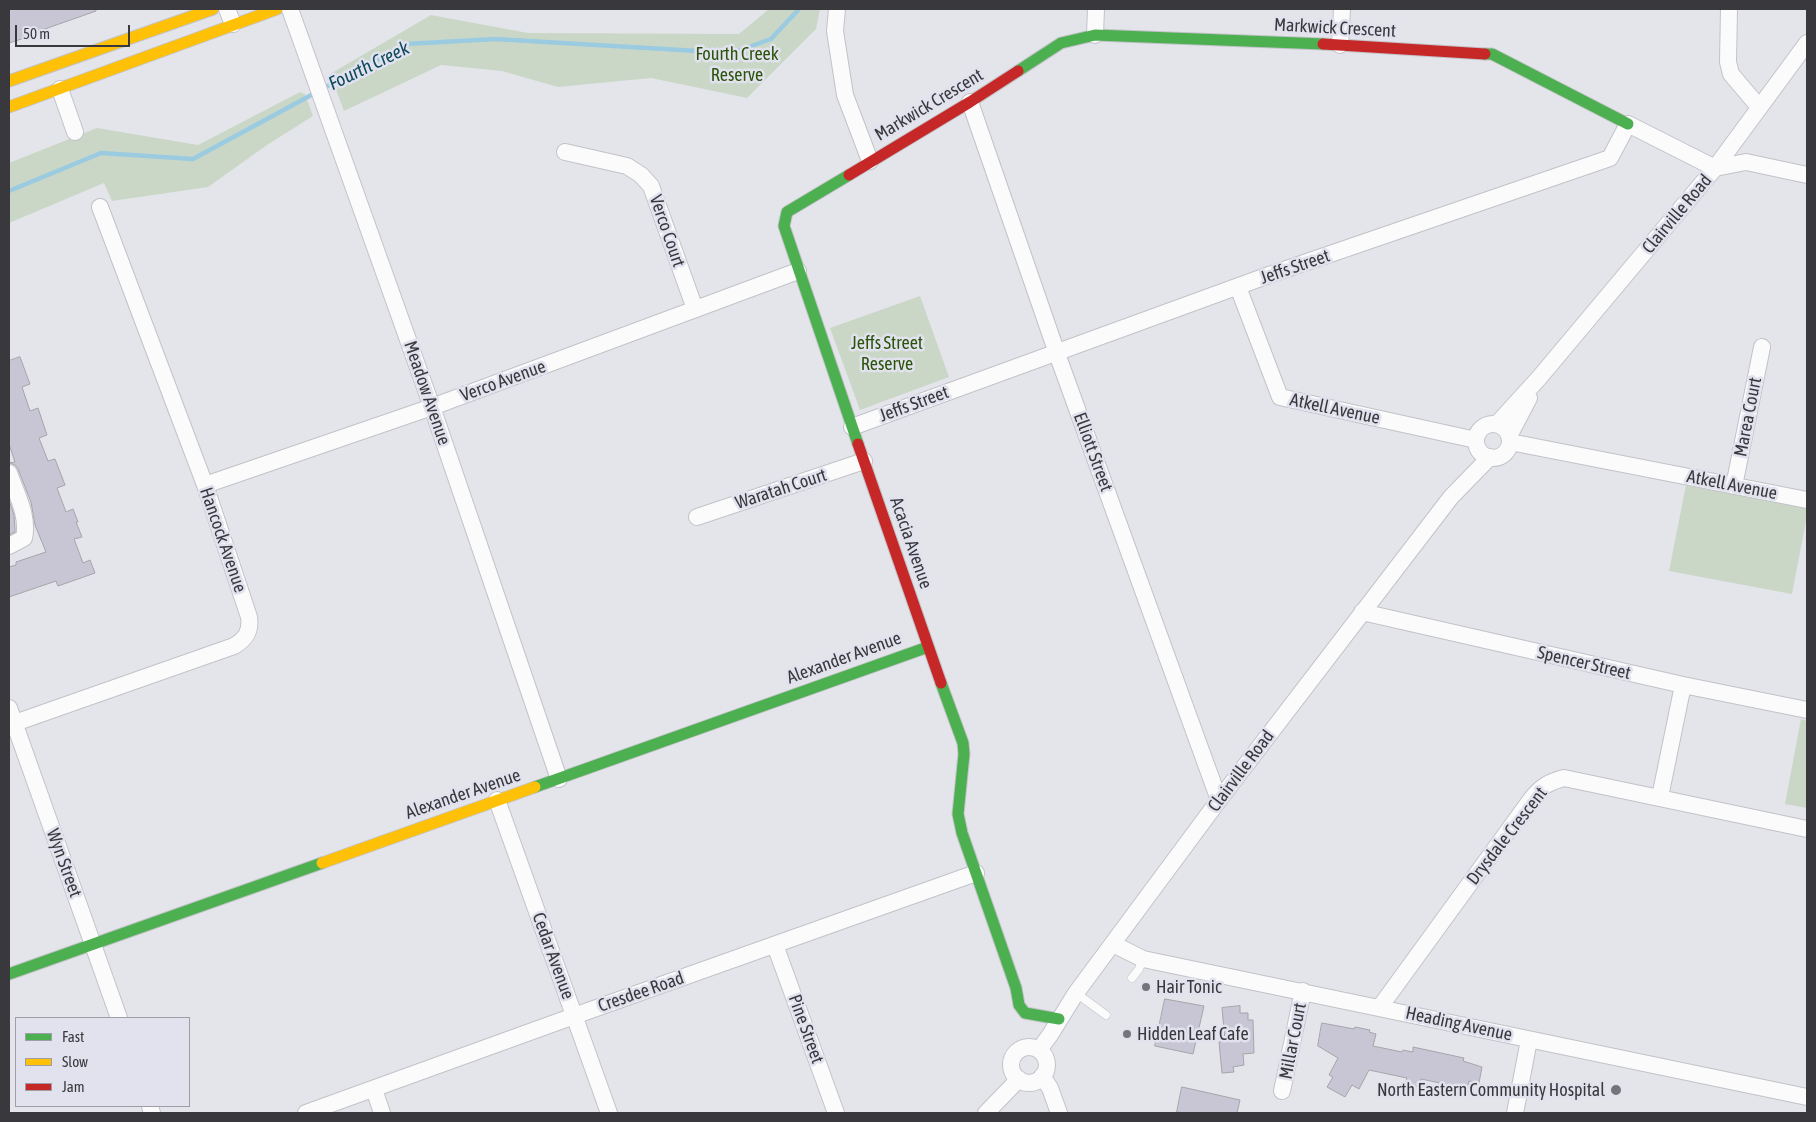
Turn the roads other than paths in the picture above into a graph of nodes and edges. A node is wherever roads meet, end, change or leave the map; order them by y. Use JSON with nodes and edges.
{"nodes":[{"id":1,"x":213,"y":9,"type":"edge"},
{"id":2,"x":277,"y":9,"type":"edge"},
{"id":3,"x":290,"y":9,"type":"edge"},
{"id":4,"x":837,"y":9,"type":"edge"},
{"id":5,"x":1096,"y":9,"type":"edge"},
{"id":6,"x":1342,"y":9,"type":"edge"},
{"id":7,"x":1729,"y":9,"type":"edge"},
{"id":8,"x":230,"y":16,"type":"edge"},
{"id":9,"x":1095,"y":34,"type":"junction"},
{"id":10,"x":1807,"y":43,"type":"edge"},
{"id":11,"x":1340,"y":45,"type":"junction"},
{"id":12,"x":31,"y":74,"type":"junction"},
{"id":13,"x":9,"y":82,"type":"edge"},
{"id":14,"x":60,"y":89,"type":"junction"},
{"id":15,"x":970,"y":102,"type":"junction"},
{"id":16,"x":9,"y":107,"type":"edge"},
{"id":17,"x":1759,"y":107,"type":"junction"},
{"id":18,"x":1628,"y":124,"type":"junction"},
{"id":19,"x":75,"y":132,"type":"dead end"},
{"id":20,"x":565,"y":152,"type":"dead end"},
{"id":21,"x":870,"y":161,"type":"junction"},
{"id":22,"x":1715,"y":168,"type":"junction"},
{"id":23,"x":1807,"y":175,"type":"edge"},
{"id":24,"x":100,"y":207,"type":"dead end"},
{"id":25,"x":784,"y":226,"type":"joint"},
{"id":26,"x":798,"y":271,"type":"junction"},
{"id":27,"x":1238,"y":286,"type":"junction"},
{"id":28,"x":695,"y":309,"type":"junction"},
{"id":29,"x":1762,"y":348,"type":"dead end"},
{"id":30,"x":1057,"y":352,"type":"junction"},
{"id":31,"x":1539,"y":378,"type":"junction"},
{"id":32,"x":432,"y":407,"type":"junction"},
{"id":33,"x":1497,"y":424,"type":"junction"},
{"id":34,"x":852,"y":426,"type":"junction"},
{"id":35,"x":1509,"y":439,"type":"junction"},
{"id":36,"x":1476,"y":443,"type":"junction"},
{"id":37,"x":1490,"y":457,"type":"junction"},
{"id":38,"x":864,"y":461,"type":"junction"},
{"id":39,"x":9,"y":473,"type":"edge"},
{"id":40,"x":205,"y":485,"type":"junction"},
{"id":41,"x":1734,"y":486,"type":"junction"},
{"id":42,"x":1451,"y":497,"type":"junction"},
{"id":43,"x":1807,"y":500,"type":"edge"},
{"id":44,"x":697,"y":517,"type":"dead end"},
{"id":45,"x":9,"y":546,"type":"edge"},
{"id":46,"x":1362,"y":612,"type":"junction"},
{"id":47,"x":928,"y":647,"type":"junction"},
{"id":48,"x":1682,"y":685,"type":"junction"},
{"id":49,"x":1807,"y":710,"type":"edge"},
{"id":50,"x":11,"y":719,"type":"edge"},
{"id":51,"x":559,"y":779,"type":"junction"},
{"id":52,"x":1660,"y":797,"type":"junction"},
{"id":53,"x":497,"y":800,"type":"junction"},
{"id":54,"x":1219,"y":800,"type":"junction"},
{"id":55,"x":1807,"y":829,"type":"edge"},
{"id":56,"x":976,"y":873,"type":"junction"},
{"id":57,"x":92,"y":944,"type":"junction"},
{"id":58,"x":1112,"y":944,"type":"junction"},
{"id":59,"x":776,"y":945,"type":"junction"},
{"id":60,"x":1143,"y":959,"type":"junction"},
{"id":61,"x":9,"y":974,"type":"edge"},
{"id":62,"x":1132,"y":978,"type":"dead end"},
{"id":63,"x":1303,"y":991,"type":"junction"},
{"id":64,"x":1076,"y":993,"type":"junction"},
{"id":65,"x":1380,"y":1006,"type":"junction"},
{"id":66,"x":574,"y":1016,"type":"junction"},
{"id":67,"x":1106,"y":1016,"type":"dead end"},
{"id":68,"x":119,"y":1017,"type":"edge"},
{"id":69,"x":1059,"y":1019,"type":"junction"},
{"id":70,"x":1529,"y":1040,"type":"junction"},
{"id":71,"x":1039,"y":1050,"type":"junction"},
{"id":72,"x":1042,"y":1076,"type":"junction"},
{"id":73,"x":1019,"y":1079,"type":"junction"},
{"id":74,"x":374,"y":1089,"type":"junction"},
{"id":75,"x":1282,"y":1091,"type":"dead end"},
{"id":76,"x":1807,"y":1097,"type":"edge"},
{"id":77,"x":306,"y":1113,"type":"edge"},
{"id":78,"x":382,"y":1113,"type":"edge"},
{"id":79,"x":609,"y":1113,"type":"edge"},
{"id":80,"x":836,"y":1113,"type":"edge"},
{"id":81,"x":986,"y":1113,"type":"edge"},
{"id":82,"x":1059,"y":1113,"type":"edge"},
{"id":83,"x":1515,"y":1113,"type":"edge"}],
"edges":[{"from":1,"to":12,"type":"street"},
{"from":2,"to":8,"type":"street"},
{"from":3,"to":32,"type":"street","name":"Meadow Avenue"},
{"from":4,"to":21,"type":"street"},
{"from":5,"to":9,"type":"street"},
{"from":6,"to":11,"type":"street"},
{"from":7,"to":17,"type":"street"},
{"from":8,"to":14,"type":"street"},
{"from":9,"to":11,"type":"street","name":"Markwick Crescent"},
{"from":9,"to":15,"type":"street","name":"Markwick Crescent"},
{"from":10,"to":17,"type":"street","name":"Clairville Road"},
{"from":11,"to":18,"type":"street","name":"Markwick Crescent"},
{"from":12,"to":13,"type":"street"},
{"from":12,"to":14,"type":"street"},
{"from":14,"to":16,"type":"street"},
{"from":14,"to":19,"type":"street"},
{"from":15,"to":21,"type":"street","name":"Markwick Crescent"},
{"from":15,"to":30,"type":"street","name":"Elliott Street"},
{"from":17,"to":22,"type":"street","name":"Clairville Road"},
{"from":18,"to":22,"type":"street"},
{"from":18,"to":27,"type":"street","name":"Jeffs Street"},
{"from":20,"to":28,"type":"street","name":"Verco Court"},
{"from":21,"to":25,"type":"street","name":"Markwick Crescent"},
{"from":22,"to":23,"type":"street"},
{"from":22,"to":31,"type":"street","name":"Clairville Road"},
{"from":24,"to":40,"type":"street","name":"Hancock Avenue"},
{"from":25,"to":26,"type":"street","name":"Acacia Avenue"},
{"from":26,"to":28,"type":"street","name":"Verco Avenue"},
{"from":26,"to":34,"type":"street","name":"Acacia Avenue"},
{"from":27,"to":30,"type":"street","name":"Jeffs Street"},
{"from":27,"to":36,"type":"street","name":"Atkell Avenue"},
{"from":28,"to":32,"type":"street","name":"Verco Avenue"},
{"from":29,"to":41,"type":"street","name":"Marea Court"},
{"from":30,"to":34,"type":"street","name":"Jeffs Street"},
{"from":30,"to":54,"type":"street","name":"Elliott Street"},
{"from":31,"to":33,"type":"street","name":"Clairville Road"},
{"from":31,"to":35,"type":"street","name":"Clairville Road"},
{"from":32,"to":40,"type":"street","name":"Verco Avenue"},
{"from":32,"to":51,"type":"street","name":"Meadow Avenue"},
{"from":33,"to":35,"type":"street"},
{"from":33,"to":36,"type":"street"},
{"from":34,"to":38,"type":"street","name":"Acacia Avenue"},
{"from":35,"to":37,"type":"street"},
{"from":35,"to":41,"type":"street","name":"Atkell Avenue"},
{"from":36,"to":37,"type":"street"},
{"from":36,"to":42,"type":"street","name":"Clairville Road"},
{"from":37,"to":42,"type":"street","name":"Clairville Road"},
{"from":38,"to":44,"type":"street","name":"Waratah Court"},
{"from":38,"to":47,"type":"street","name":"Acacia Avenue"},
{"from":39,"to":45,"type":"street"},
{"from":40,"to":50,"type":"street","name":"Hancock Avenue"},
{"from":41,"to":43,"type":"street","name":"Atkell Avenue"},
{"from":42,"to":46,"type":"street","name":"Clairville Road"},
{"from":46,"to":48,"type":"street","name":"Spencer Street"},
{"from":46,"to":54,"type":"street","name":"Clairville Road"},
{"from":47,"to":51,"type":"street","name":"Alexander Avenue"},
{"from":47,"to":56,"type":"street","name":"Acacia Avenue"},
{"from":48,"to":49,"type":"street","name":"Spencer Street"},
{"from":48,"to":52,"type":"street"},
{"from":50,"to":57,"type":"street","name":"Wyn Street"},
{"from":51,"to":53,"type":"street","name":"Alexander Avenue"},
{"from":52,"to":55,"type":"street","name":"Drysdale Crescent"},
{"from":52,"to":65,"type":"street","name":"Drysdale Crescent"},
{"from":53,"to":57,"type":"street","name":"Alexander Avenue"},
{"from":53,"to":66,"type":"street","name":"Cedar Avenue"},
{"from":54,"to":58,"type":"street","name":"Clairville Road"},
{"from":56,"to":59,"type":"street","name":"Cresdee Road"},
{"from":56,"to":69,"type":"street","name":"Acacia Avenue"},
{"from":57,"to":61,"type":"street","name":"Alexander Avenue"},
{"from":57,"to":68,"type":"street","name":"Wyn Street"},
{"from":58,"to":60,"type":"street","name":"Heading Avenue"},
{"from":58,"to":64,"type":"street","name":"Clairville Road"},
{"from":59,"to":66,"type":"street","name":"Cresdee Road"},
{"from":59,"to":80,"type":"street","name":"Pine Street"},
{"from":60,"to":62,"type":"lane"},
{"from":60,"to":63,"type":"street","name":"Heading Avenue"},
{"from":63,"to":65,"type":"street","name":"Heading Avenue"},
{"from":63,"to":75,"type":"street","name":"Millar Court"},
{"from":64,"to":67,"type":"lane"},
{"from":64,"to":69,"type":"street","name":"Clairville Road"},
{"from":65,"to":70,"type":"street","name":"Heading Avenue"},
{"from":66,"to":74,"type":"street","name":"Cresdee Road"},
{"from":66,"to":79,"type":"street","name":"Cedar Avenue"},
{"from":69,"to":71,"type":"street","name":"Clairville Road"},
{"from":70,"to":76,"type":"street","name":"Heading Avenue"},
{"from":70,"to":83,"type":"street"},
{"from":71,"to":72,"type":"street"},
{"from":71,"to":73,"type":"street"},
{"from":72,"to":73,"type":"street"},
{"from":72,"to":82,"type":"street"},
{"from":73,"to":81,"type":"street"},
{"from":74,"to":77,"type":"street","name":"Cresdee Road"},
{"from":74,"to":78,"type":"street"}]}
